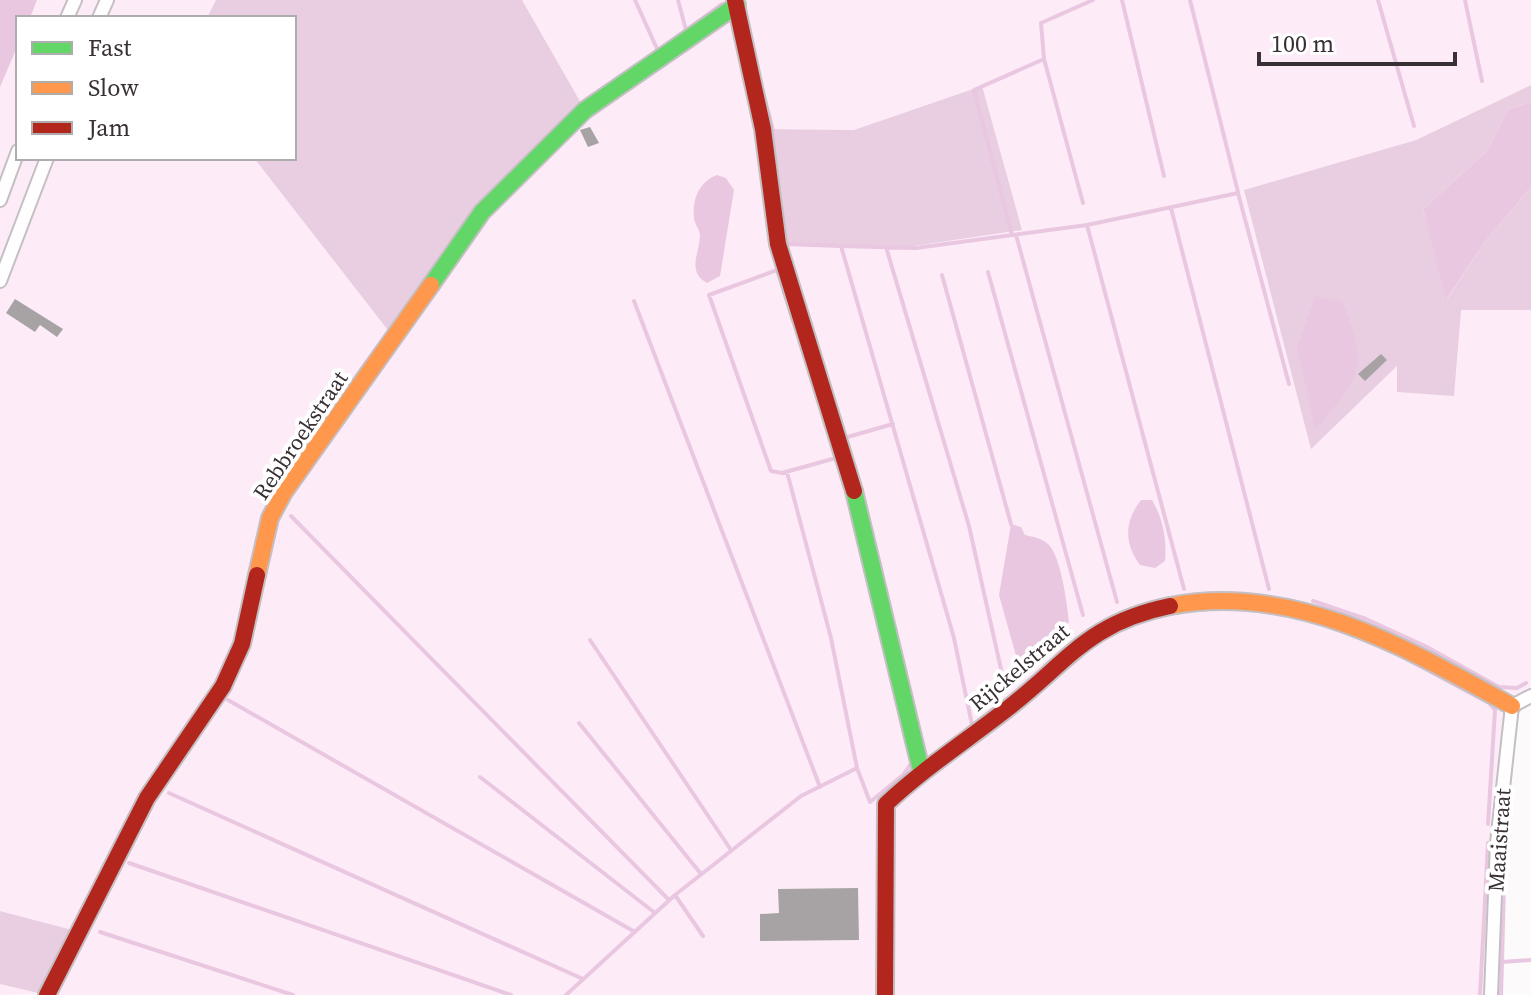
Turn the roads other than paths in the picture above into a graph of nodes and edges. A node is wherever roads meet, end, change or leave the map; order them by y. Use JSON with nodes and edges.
{"nodes":[{"id":1,"x":736,"y":2,"type":"edge"},
{"id":2,"x":16,"y":156,"type":"edge"},
{"id":3,"x":46,"y":160,"type":"edge"},
{"id":4,"x":0,"y":200,"type":"edge"},
{"id":5,"x":0,"y":281,"type":"edge"},
{"id":6,"x":1531,"y":696,"type":"edge"},
{"id":7,"x":1512,"y":706,"type":"junction"},
{"id":8,"x":921,"y":770,"type":"junction"},
{"id":9,"x":47,"y":995,"type":"edge"},
{"id":10,"x":885,"y":995,"type":"edge"},
{"id":11,"x":1491,"y":995,"type":"edge"}],
"edges":[{"from":1,"to":8,"type":"street","name":"Rebbroekstraat"},
{"from":1,"to":9,"type":"street","name":"Rebbroekstraat"},
{"from":2,"to":4,"type":"street"},
{"from":3,"to":5,"type":"street"},
{"from":6,"to":7,"type":"street"},
{"from":7,"to":8,"type":"street","name":"Rijckelstraat"},
{"from":7,"to":11,"type":"street","name":"Maaistraat"},
{"from":8,"to":10,"type":"street","name":"Rijckelstraat"}]}
